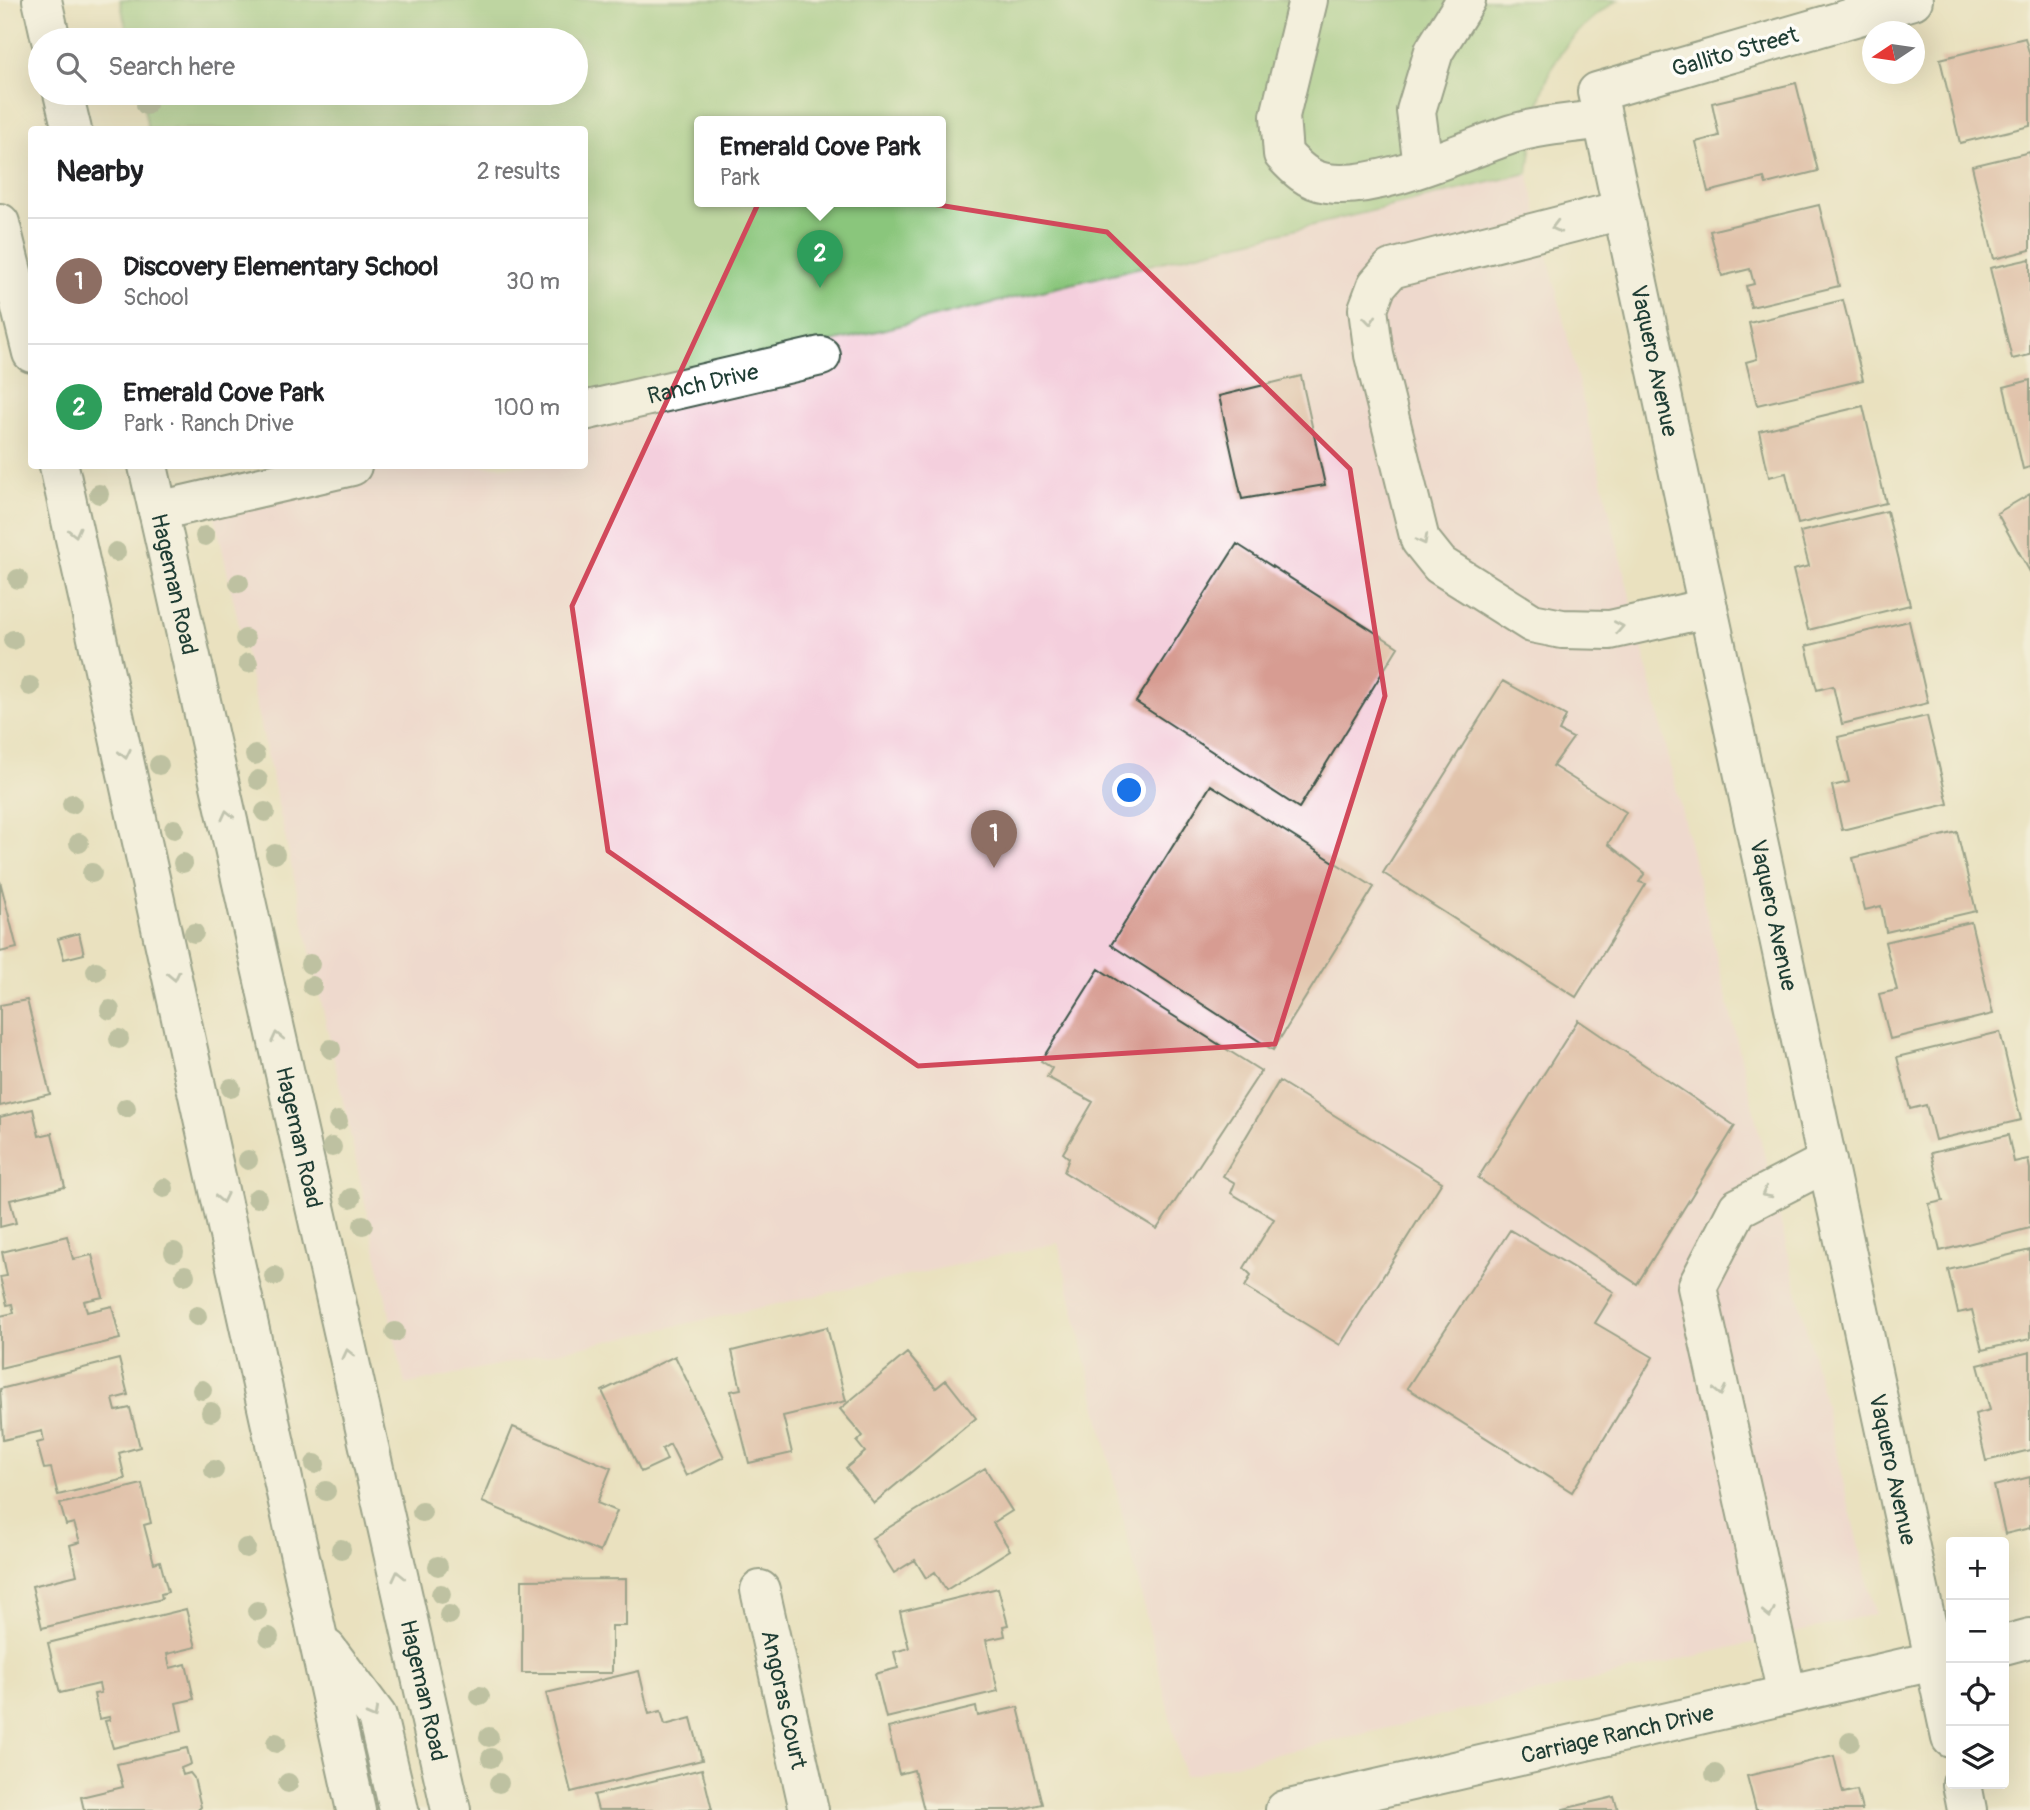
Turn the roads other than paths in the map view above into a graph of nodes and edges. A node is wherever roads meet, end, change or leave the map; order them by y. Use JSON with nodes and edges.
{"nodes":[{"id":1,"x":42,"y":0,"type":"edge"},
{"id":2,"x":1308,"y":0,"type":"edge"},
{"id":3,"x":1466,"y":0,"type":"edge"},
{"id":4,"x":1913,"y":0,"type":"edge"},
{"id":5,"x":48,"y":28,"type":"edge"},
{"id":6,"x":66,"y":105,"type":"edge"},
{"id":7,"x":1599,"y":106,"type":"junction"},
{"id":8,"x":71,"y":126,"type":"edge"},
{"id":9,"x":1423,"y":166,"type":"junction"},
{"id":10,"x":1622,"y":210,"type":"junction"},
{"id":11,"x":0,"y":223,"type":"edge"},
{"id":12,"x":28,"y":337,"type":"edge"},
{"id":13,"x":821,"y":356,"type":"dead end"},
{"id":14,"x":588,"y":410,"type":"edge"},
{"id":15,"x":60,"y":469,"type":"edge"},
{"id":16,"x":149,"y":469,"type":"edge"},
{"id":17,"x":339,"y":469,"type":"edge"},
{"id":18,"x":158,"y":511,"type":"junction"},
{"id":19,"x":1708,"y":608,"type":"junction"},
{"id":20,"x":1827,"y":1162,"type":"junction"},
{"id":21,"x":760,"y":1590,"type":"dead end"},
{"id":22,"x":319,"y":1638,"type":"junction"},
{"id":23,"x":2030,"y":1639,"type":"edge"},
{"id":24,"x":2009,"y":1643,"type":"edge"},
{"id":25,"x":1942,"y":1659,"type":"edge"},
{"id":26,"x":1787,"y":1695,"type":"junction"},
{"id":27,"x":1950,"y":1726,"type":"edge"},
{"id":28,"x":1963,"y":1789,"type":"edge"},
{"id":29,"x":1386,"y":1799,"type":"edge"},
{"id":30,"x":356,"y":1810,"type":"edge"},
{"id":31,"x":399,"y":1810,"type":"edge"},
{"id":32,"x":451,"y":1810,"type":"edge"},
{"id":33,"x":809,"y":1810,"type":"edge"},
{"id":34,"x":1285,"y":1810,"type":"edge"},
{"id":35,"x":1968,"y":1810,"type":"edge"}],
"edges":[{"from":1,"to":5,"type":"street"},
{"from":2,"to":9,"type":"street","name":"Gallito Street"},
{"from":3,"to":9,"type":"street"},
{"from":4,"to":7,"type":"street","name":"Gallito Street"},
{"from":6,"to":8,"type":"street"},
{"from":7,"to":9,"type":"street","name":"Gallito Street"},
{"from":7,"to":10,"type":"street","name":"Vaquero Avenue"},
{"from":10,"to":19,"type":"street","name":"Vaquero Avenue"},
{"from":10,"to":19,"type":"street","one_way":true},
{"from":11,"to":12,"type":"street"},
{"from":13,"to":14,"type":"street","name":"Ranch Drive"},
{"from":15,"to":22,"type":"street","one_way":true},
{"from":16,"to":18,"type":"street","name":"Hageman Road"},
{"from":17,"to":18,"type":"street"},
{"from":32,"to":18,"type":"street","name":"Hageman Road","one_way":true},
{"from":19,"to":20,"type":"street","name":"Vaquero Avenue"},
{"from":20,"to":25,"type":"street","name":"Vaquero Avenue"},
{"from":20,"to":26,"type":"street","one_way":true},
{"from":21,"to":33,"type":"street","name":"Angoras Court"},
{"from":22,"to":30,"type":"street"},
{"from":22,"to":31,"type":"street","one_way":true},
{"from":23,"to":24,"type":"street"},
{"from":25,"to":26,"type":"street","name":"Carriage Ranch Drive"},
{"from":25,"to":27,"type":"street","name":"Vaquero Avenue"},
{"from":26,"to":29,"type":"street","name":"Carriage Ranch Drive"},
{"from":28,"to":35,"type":"street"},
{"from":29,"to":34,"type":"street","name":"Carriage Ranch Drive"}]}
